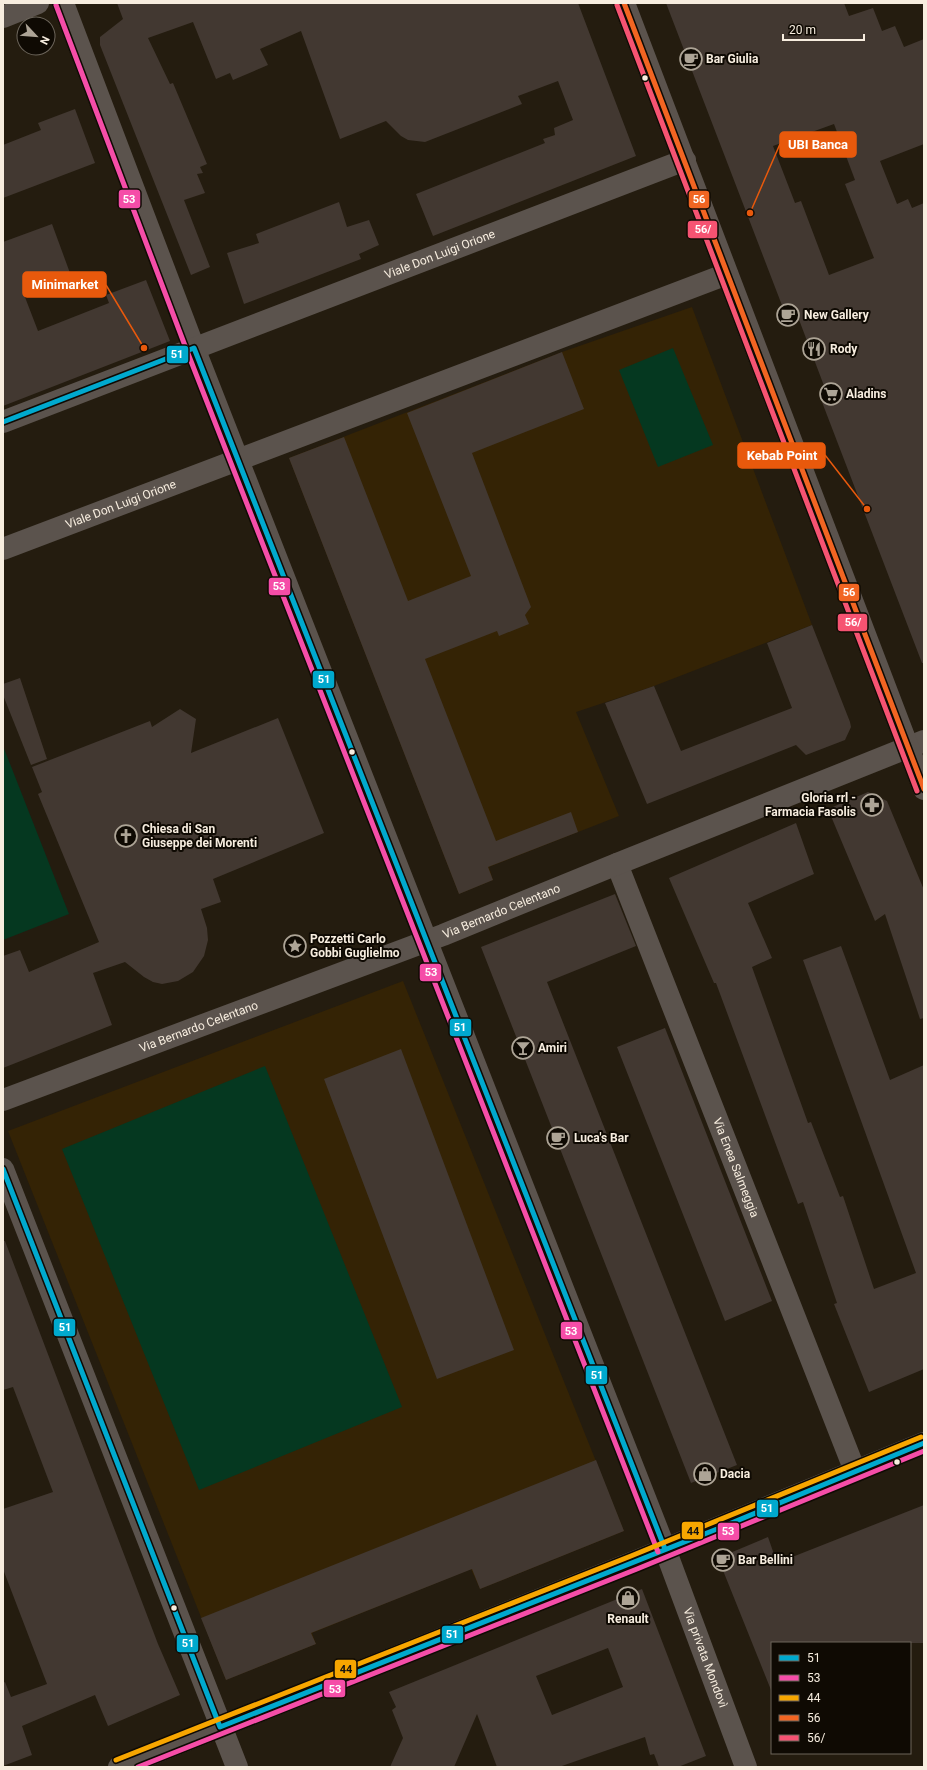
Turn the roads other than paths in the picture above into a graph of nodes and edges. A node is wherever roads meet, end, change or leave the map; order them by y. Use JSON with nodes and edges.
{"nodes":[{"id":1,"x":38,"y":3,"type":"edge"},
{"id":2,"x":63,"y":3,"type":"edge"},
{"id":3,"x":624,"y":3,"type":"edge"},
{"id":4,"x":3,"y":17,"type":"edge"},
{"id":5,"x":685,"y":160,"type":"junction"},
{"id":6,"x":727,"y":274,"type":"junction"},
{"id":7,"x":194,"y":348,"type":"junction"},
{"id":8,"x":3,"y":422,"type":"edge"},
{"id":9,"x":238,"y":458,"type":"junction"},
{"id":10,"x":3,"y":549,"type":"edge"},
{"id":11,"x":916,"y":745,"type":"edge"},
{"id":12,"x":924,"y":789,"type":"edge"},
{"id":13,"x":617,"y":864,"type":"junction"},
{"id":14,"x":426,"y":942,"type":"junction"},
{"id":15,"x":3,"y":1100,"type":"edge"},
{"id":16,"x":3,"y":1169,"type":"edge"},
{"id":17,"x":924,"y":1443,"type":"edge"},
{"id":18,"x":855,"y":1471,"type":"junction"},
{"id":19,"x":666,"y":1549,"type":"junction"},
{"id":20,"x":220,"y":1727,"type":"junction"},
{"id":21,"x":119,"y":1767,"type":"edge"},
{"id":22,"x":236,"y":1767,"type":"edge"},
{"id":23,"x":746,"y":1767,"type":"edge"}],
"edges":[{"from":1,"to":4,"type":"street"},
{"from":2,"to":7,"type":"street"},
{"from":3,"to":5,"type":"street"},
{"from":5,"to":6,"type":"street"},
{"from":5,"to":7,"type":"street","name":"Viale Don Luigi Orione"},
{"from":6,"to":9,"type":"street","name":"Viale Don Luigi Orione"},
{"from":6,"to":11,"type":"street"},
{"from":7,"to":8,"type":"street","name":"Viale Don Luigi Orione"},
{"from":7,"to":9,"type":"street"},
{"from":9,"to":10,"type":"street","name":"Viale Don Luigi Orione"},
{"from":9,"to":14,"type":"street","name":"Via privata Mondovì"},
{"from":11,"to":12,"type":"street"},
{"from":11,"to":13,"type":"street","name":"Via Bernardo Celentano"},
{"from":13,"to":14,"type":"street","name":"Via Bernardo Celentano"},
{"from":13,"to":18,"type":"street","name":"Via Enea Salmeggia"},
{"from":14,"to":15,"type":"street","name":"Via Bernardo Celentano"},
{"from":14,"to":19,"type":"street","name":"Via privata Mondovì"},
{"from":16,"to":20,"type":"street"},
{"from":17,"to":18,"type":"street"},
{"from":18,"to":19,"type":"street"},
{"from":19,"to":20,"type":"street"},
{"from":19,"to":23,"type":"street","name":"Via privata Mondovì"},
{"from":20,"to":21,"type":"street"},
{"from":20,"to":22,"type":"street"}]}
